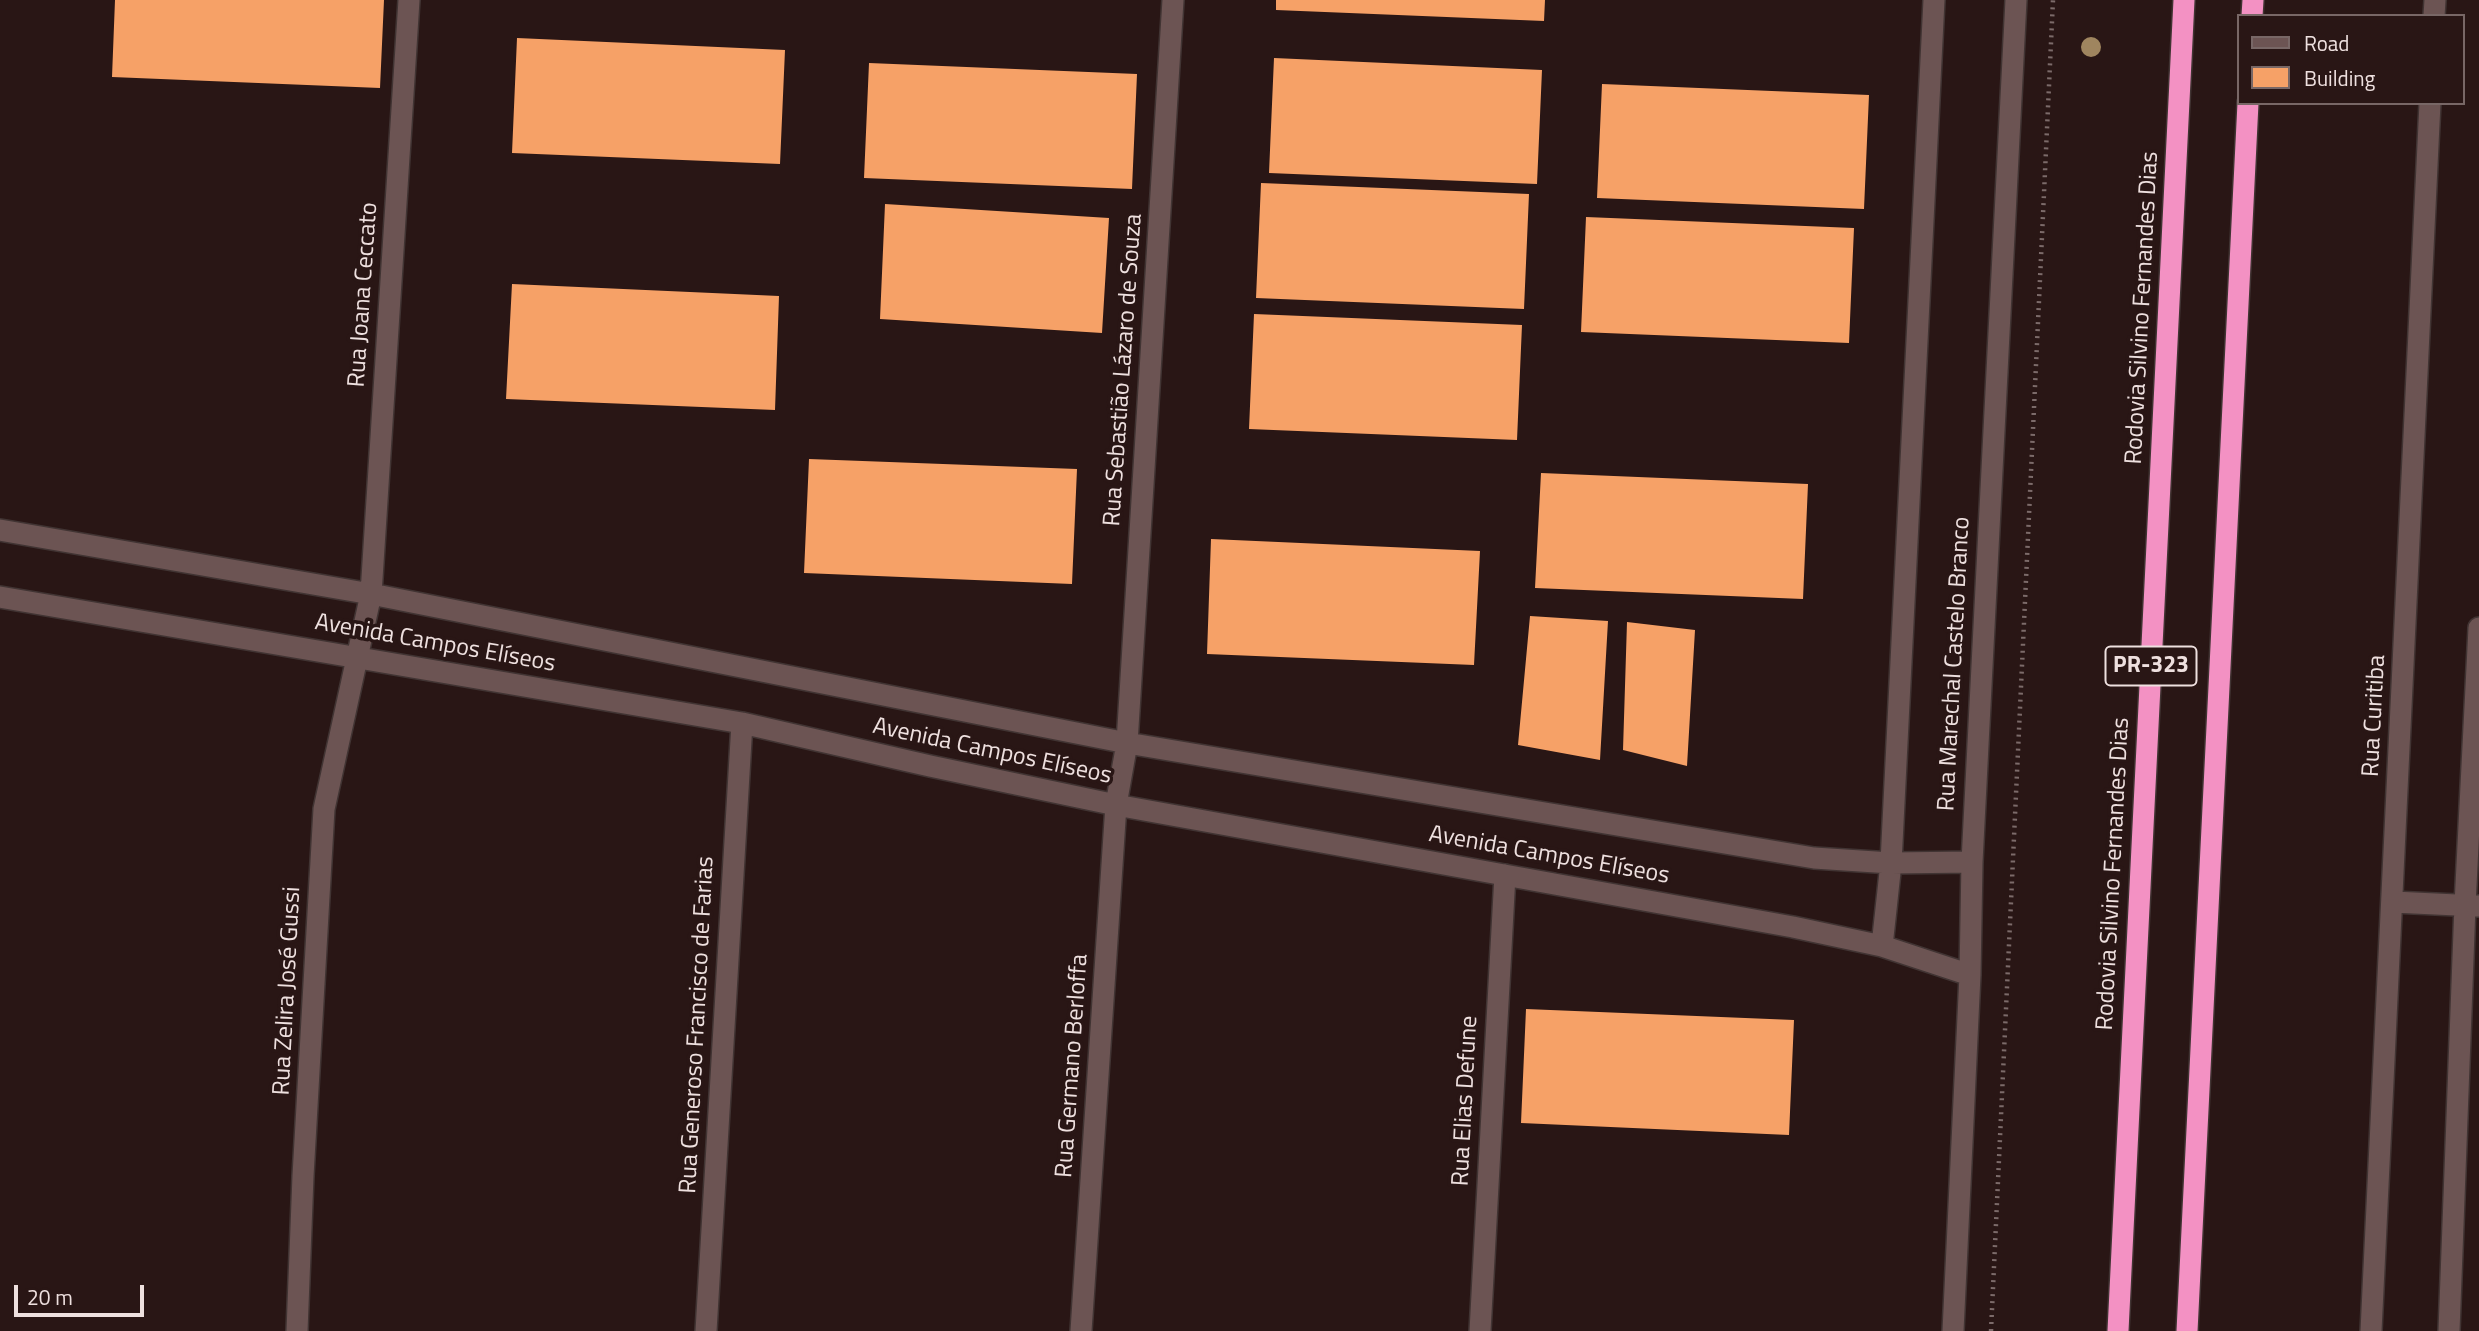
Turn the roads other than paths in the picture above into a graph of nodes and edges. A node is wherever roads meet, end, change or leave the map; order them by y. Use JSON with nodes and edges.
{"nodes":[{"id":1,"x":409,"y":0,"type":"edge"},
{"id":2,"x":1173,"y":0,"type":"edge"},
{"id":3,"x":1934,"y":0,"type":"edge"},
{"id":4,"x":2016,"y":0,"type":"edge"},
{"id":5,"x":2185,"y":0,"type":"edge"},
{"id":6,"x":2248,"y":105,"type":"edge"},
{"id":7,"x":2430,"y":105,"type":"edge"},
{"id":8,"x":0,"y":530,"type":"edge"},
{"id":9,"x":371,"y":594,"type":"junction"},
{"id":10,"x":0,"y":597,"type":"edge"},
{"id":11,"x":2479,"y":628,"type":"edge"},
{"id":12,"x":355,"y":657,"type":"junction"},
{"id":13,"x":742,"y":723,"type":"junction"},
{"id":14,"x":1127,"y":743,"type":"junction"},
{"id":15,"x":1116,"y":805,"type":"junction"},
{"id":16,"x":1972,"y":862,"type":"junction"},
{"id":17,"x":1891,"y":863,"type":"junction"},
{"id":18,"x":1505,"y":874,"type":"junction"},
{"id":19,"x":2393,"y":902,"type":"junction"},
{"id":20,"x":2472,"y":905,"type":"edge"},
{"id":21,"x":1882,"y":946,"type":"junction"},
{"id":22,"x":1970,"y":975,"type":"junction"},
{"id":23,"x":298,"y":1331,"type":"edge"},
{"id":24,"x":706,"y":1331,"type":"edge"},
{"id":25,"x":1082,"y":1331,"type":"edge"},
{"id":26,"x":1480,"y":1331,"type":"edge"},
{"id":27,"x":1953,"y":1331,"type":"edge"},
{"id":28,"x":2118,"y":1331,"type":"edge"},
{"id":29,"x":2187,"y":1331,"type":"edge"},
{"id":30,"x":2371,"y":1331,"type":"edge"},
{"id":31,"x":2449,"y":1331,"type":"edge"}],
"edges":[{"from":1,"to":9,"type":"street","name":"Rua Joana Ceccato"},
{"from":2,"to":14,"type":"street","name":"Rua Sebastião Lázaro de Souza"},
{"from":3,"to":17,"type":"street"},
{"from":4,"to":16,"type":"street","name":"Rua Marechal Castelo Branco"},
{"from":5,"to":28,"type":"highway","name":"Rodovia Silvino Fernandes Dias","number":"PR-323"},
{"from":6,"to":29,"type":"highway","number":"PR-323"},
{"from":7,"to":19,"type":"street","name":"Rua Curitiba"},
{"from":8,"to":9,"type":"street","name":"Avenida Campos Elíseos"},
{"from":9,"to":12,"type":"street","name":"Rua Joana Ceccato"},
{"from":9,"to":14,"type":"street","name":"Avenida Campos Elíseos"},
{"from":10,"to":12,"type":"street","name":"Avenida Campos Elíseos"},
{"from":11,"to":20,"type":"street"},
{"from":12,"to":13,"type":"street","name":"Avenida Campos Elíseos"},
{"from":12,"to":23,"type":"street","name":"Rua Zelira José Gussi"},
{"from":13,"to":15,"type":"street","name":"Avenida Campos Elíseos"},
{"from":13,"to":24,"type":"street","name":"Rua Generoso Francisco de Farias"},
{"from":14,"to":15,"type":"street","name":"Rua Sebastião Lázaro de Souza"},
{"from":14,"to":17,"type":"street","name":"Avenida Campos Elíseos"},
{"from":15,"to":18,"type":"street","name":"Avenida Campos Elíseos"},
{"from":15,"to":25,"type":"street","name":"Rua Germano Berloffa"},
{"from":16,"to":17,"type":"street","name":"Avenida Campos Elíseos"},
{"from":16,"to":22,"type":"street","name":"Rua Marechal Castelo Branco"},
{"from":17,"to":21,"type":"street"},
{"from":18,"to":21,"type":"street","name":"Avenida Campos Elíseos"},
{"from":18,"to":26,"type":"street","name":"Rua Elias Defune"},
{"from":19,"to":20,"type":"street"},
{"from":19,"to":30,"type":"street","name":"Rua Curitiba"},
{"from":20,"to":31,"type":"street"},
{"from":21,"to":22,"type":"street","name":"Avenida Campos Elíseos"},
{"from":22,"to":27,"type":"street","name":"Rua Marechal Castelo Branco"}]}
